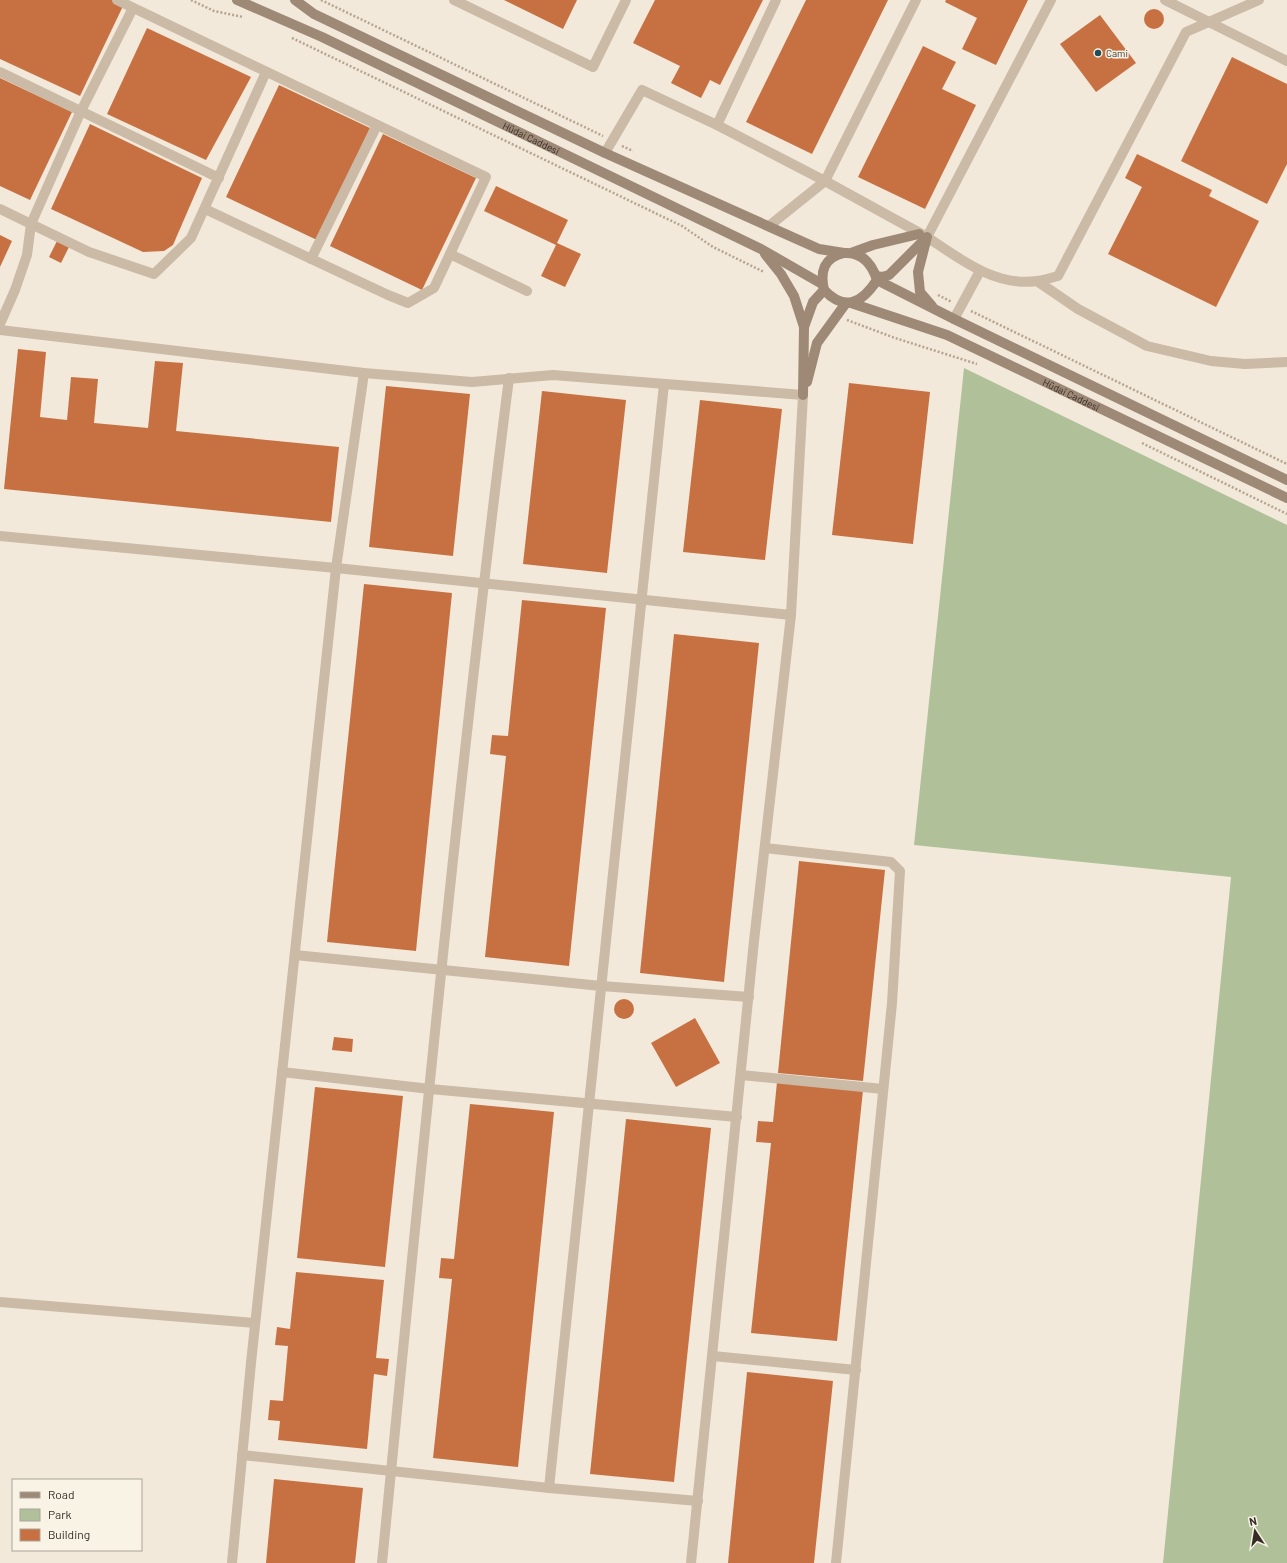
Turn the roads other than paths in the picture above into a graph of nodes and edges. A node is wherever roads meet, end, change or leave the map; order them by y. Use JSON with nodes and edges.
{"nodes":[{"id":1,"x":117,"y":0,"type":"edge"},
{"id":2,"x":237,"y":0,"type":"edge"},
{"id":3,"x":295,"y":0,"type":"edge"},
{"id":4,"x":454,"y":0,"type":"edge"},
{"id":5,"x":626,"y":0,"type":"edge"},
{"id":6,"x":776,"y":0,"type":"edge"},
{"id":7,"x":916,"y":0,"type":"edge"},
{"id":8,"x":1051,"y":0,"type":"edge"},
{"id":9,"x":1165,"y":0,"type":"edge"},
{"id":10,"x":1259,"y":0,"type":"edge"},
{"id":11,"x":133,"y":8,"type":"junction"},
{"id":12,"x":1210,"y":22,"type":"junction"},
{"id":13,"x":1287,"y":61,"type":"edge"},
{"id":14,"x":0,"y":72,"type":"edge"},
{"id":15,"x":266,"y":72,"type":"junction"},
{"id":16,"x":81,"y":111,"type":"junction"},
{"id":17,"x":377,"y":125,"type":"junction"},
{"id":18,"x":717,"y":125,"type":"junction"},
{"id":19,"x":605,"y":153,"type":"junction"},
{"id":20,"x":219,"y":178,"type":"junction"},
{"id":21,"x":825,"y":181,"type":"junction"},
{"id":22,"x":0,"y":209,"type":"edge"},
{"id":23,"x":205,"y":209,"type":"junction"},
{"id":24,"x":31,"y":224,"type":"junction"},
{"id":25,"x":769,"y":226,"type":"junction"},
{"id":26,"x":923,"y":236,"type":"junction"},
{"id":27,"x":761,"y":249,"type":"junction"},
{"id":28,"x":847,"y":253,"type":"junction"},
{"id":29,"x":450,"y":254,"type":"junction"},
{"id":30,"x":311,"y":259,"type":"junction"},
{"id":31,"x":980,"y":270,"type":"junction"},
{"id":32,"x":877,"y":278,"type":"junction"},
{"id":33,"x":1036,"y":281,"type":"junction"},
{"id":34,"x":823,"y":287,"type":"junction"},
{"id":35,"x":527,"y":291,"type":"dead end"},
{"id":36,"x":848,"y":303,"type":"junction"},
{"id":37,"x":936,"y":310,"type":"junction"},
{"id":38,"x":954,"y":319,"type":"junction"},
{"id":39,"x":0,"y":324,"type":"edge"},
{"id":40,"x":804,"y":327,"type":"junction"},
{"id":41,"x":0,"y":330,"type":"edge"},
{"id":42,"x":1287,"y":362,"type":"edge"},
{"id":43,"x":364,"y":373,"type":"junction"},
{"id":44,"x":509,"y":378,"type":"junction"},
{"id":45,"x":664,"y":384,"type":"junction"},
{"id":46,"x":803,"y":395,"type":"junction"},
{"id":47,"x":1287,"y":480,"type":"edge"},
{"id":48,"x":1287,"y":498,"type":"edge"},
{"id":49,"x":0,"y":536,"type":"edge"},
{"id":50,"x":336,"y":568,"type":"junction"},
{"id":51,"x":483,"y":583,"type":"junction"},
{"id":52,"x":642,"y":599,"type":"junction"},
{"id":53,"x":791,"y":615,"type":"junction"},
{"id":54,"x":765,"y":848,"type":"junction"},
{"id":55,"x":295,"y":955,"type":"junction"},
{"id":56,"x":442,"y":970,"type":"junction"},
{"id":57,"x":601,"y":986,"type":"junction"},
{"id":58,"x":749,"y":998,"type":"junction"},
{"id":59,"x":282,"y":1072,"type":"junction"},
{"id":60,"x":741,"y":1075,"type":"junction"},
{"id":61,"x":430,"y":1088,"type":"junction"},
{"id":62,"x":883,"y":1089,"type":"junction"},
{"id":63,"x":589,"y":1103,"type":"junction"},
{"id":64,"x":737,"y":1117,"type":"junction"},
{"id":65,"x":0,"y":1302,"type":"edge"},
{"id":66,"x":255,"y":1323,"type":"junction"},
{"id":67,"x":713,"y":1356,"type":"junction"},
{"id":68,"x":856,"y":1370,"type":"junction"},
{"id":69,"x":242,"y":1455,"type":"junction"},
{"id":70,"x":391,"y":1471,"type":"junction"},
{"id":71,"x":549,"y":1488,"type":"junction"},
{"id":72,"x":698,"y":1501,"type":"junction"},
{"id":73,"x":232,"y":1563,"type":"edge"},
{"id":74,"x":382,"y":1563,"type":"edge"},
{"id":75,"x":691,"y":1563,"type":"edge"},
{"id":76,"x":836,"y":1563,"type":"edge"}],
"edges":[{"from":1,"to":11,"type":"street"},
{"from":2,"to":27,"type":"street","name":"Hüdai Caddesi"},
{"from":3,"to":19,"type":"street","name":"Hüdai Caddesi"},
{"from":4,"to":5,"type":"street"},
{"from":6,"to":18,"type":"street"},
{"from":7,"to":21,"type":"street"},
{"from":8,"to":26,"type":"street"},
{"from":9,"to":12,"type":"street"},
{"from":10,"to":12,"type":"street"},
{"from":11,"to":15,"type":"street"},
{"from":11,"to":16,"type":"street"},
{"from":12,"to":13,"type":"street"},
{"from":12,"to":33,"type":"street"},
{"from":14,"to":16,"type":"street"},
{"from":15,"to":17,"type":"street"},
{"from":15,"to":20,"type":"street"},
{"from":16,"to":20,"type":"street"},
{"from":16,"to":24,"type":"street"},
{"from":17,"to":29,"type":"street"},
{"from":17,"to":30,"type":"street"},
{"from":18,"to":19,"type":"street"},
{"from":18,"to":21,"type":"street"},
{"from":19,"to":25,"type":"street","name":"Hüdai Caddesi"},
{"from":20,"to":23,"type":"street"},
{"from":21,"to":25,"type":"street"},
{"from":21,"to":26,"type":"street"},
{"from":22,"to":24,"type":"street"},
{"from":23,"to":24,"type":"street"},
{"from":23,"to":30,"type":"street"},
{"from":24,"to":39,"type":"street"},
{"from":25,"to":28,"type":"street","name":"Hüdai Caddesi"},
{"from":26,"to":28,"type":"street"},
{"from":26,"to":31,"type":"street"},
{"from":26,"to":32,"type":"street"},
{"from":26,"to":37,"type":"street"},
{"from":27,"to":34,"type":"street","name":"Hüdai Caddesi"},
{"from":27,"to":40,"type":"street"},
{"from":28,"to":32,"type":"street"},
{"from":28,"to":34,"type":"street"},
{"from":29,"to":30,"type":"street"},
{"from":29,"to":35,"type":"street"},
{"from":31,"to":33,"type":"street"},
{"from":31,"to":38,"type":"street"},
{"from":32,"to":36,"type":"street"},
{"from":32,"to":37,"type":"street","name":"Hüdai Caddesi"},
{"from":33,"to":42,"type":"street"},
{"from":34,"to":36,"type":"street"},
{"from":34,"to":40,"type":"street"},
{"from":36,"to":46,"type":"street"},
{"from":36,"to":48,"type":"street","name":"Hüdai Caddesi"},
{"from":37,"to":38,"type":"street","name":"Hüdai Caddesi"},
{"from":38,"to":47,"type":"street","name":"Hüdai Caddesi"},
{"from":40,"to":46,"type":"street"},
{"from":41,"to":43,"type":"street"},
{"from":43,"to":44,"type":"street"},
{"from":43,"to":50,"type":"street"},
{"from":44,"to":45,"type":"street"},
{"from":44,"to":51,"type":"street"},
{"from":45,"to":46,"type":"street"},
{"from":45,"to":52,"type":"street"},
{"from":46,"to":53,"type":"street"},
{"from":49,"to":50,"type":"street"},
{"from":50,"to":51,"type":"street"},
{"from":50,"to":55,"type":"street"},
{"from":51,"to":52,"type":"street"},
{"from":51,"to":56,"type":"street"},
{"from":52,"to":53,"type":"street"},
{"from":52,"to":57,"type":"street"},
{"from":53,"to":54,"type":"street"},
{"from":54,"to":58,"type":"street"},
{"from":54,"to":62,"type":"street"},
{"from":55,"to":56,"type":"street"},
{"from":55,"to":59,"type":"street"},
{"from":56,"to":57,"type":"street"},
{"from":56,"to":61,"type":"street"},
{"from":57,"to":58,"type":"street"},
{"from":57,"to":63,"type":"street"},
{"from":58,"to":60,"type":"street"},
{"from":59,"to":61,"type":"street"},
{"from":59,"to":66,"type":"street"},
{"from":60,"to":62,"type":"street"},
{"from":60,"to":64,"type":"street"},
{"from":61,"to":63,"type":"street"},
{"from":61,"to":70,"type":"street"},
{"from":62,"to":68,"type":"street"},
{"from":63,"to":64,"type":"street"},
{"from":63,"to":71,"type":"street"},
{"from":64,"to":67,"type":"street"},
{"from":65,"to":66,"type":"street"},
{"from":66,"to":69,"type":"street"},
{"from":67,"to":68,"type":"street"},
{"from":67,"to":72,"type":"street"},
{"from":68,"to":76,"type":"street"},
{"from":69,"to":70,"type":"street"},
{"from":69,"to":73,"type":"street"},
{"from":70,"to":71,"type":"street"},
{"from":70,"to":74,"type":"street"},
{"from":71,"to":72,"type":"street"},
{"from":72,"to":75,"type":"street"}]}
